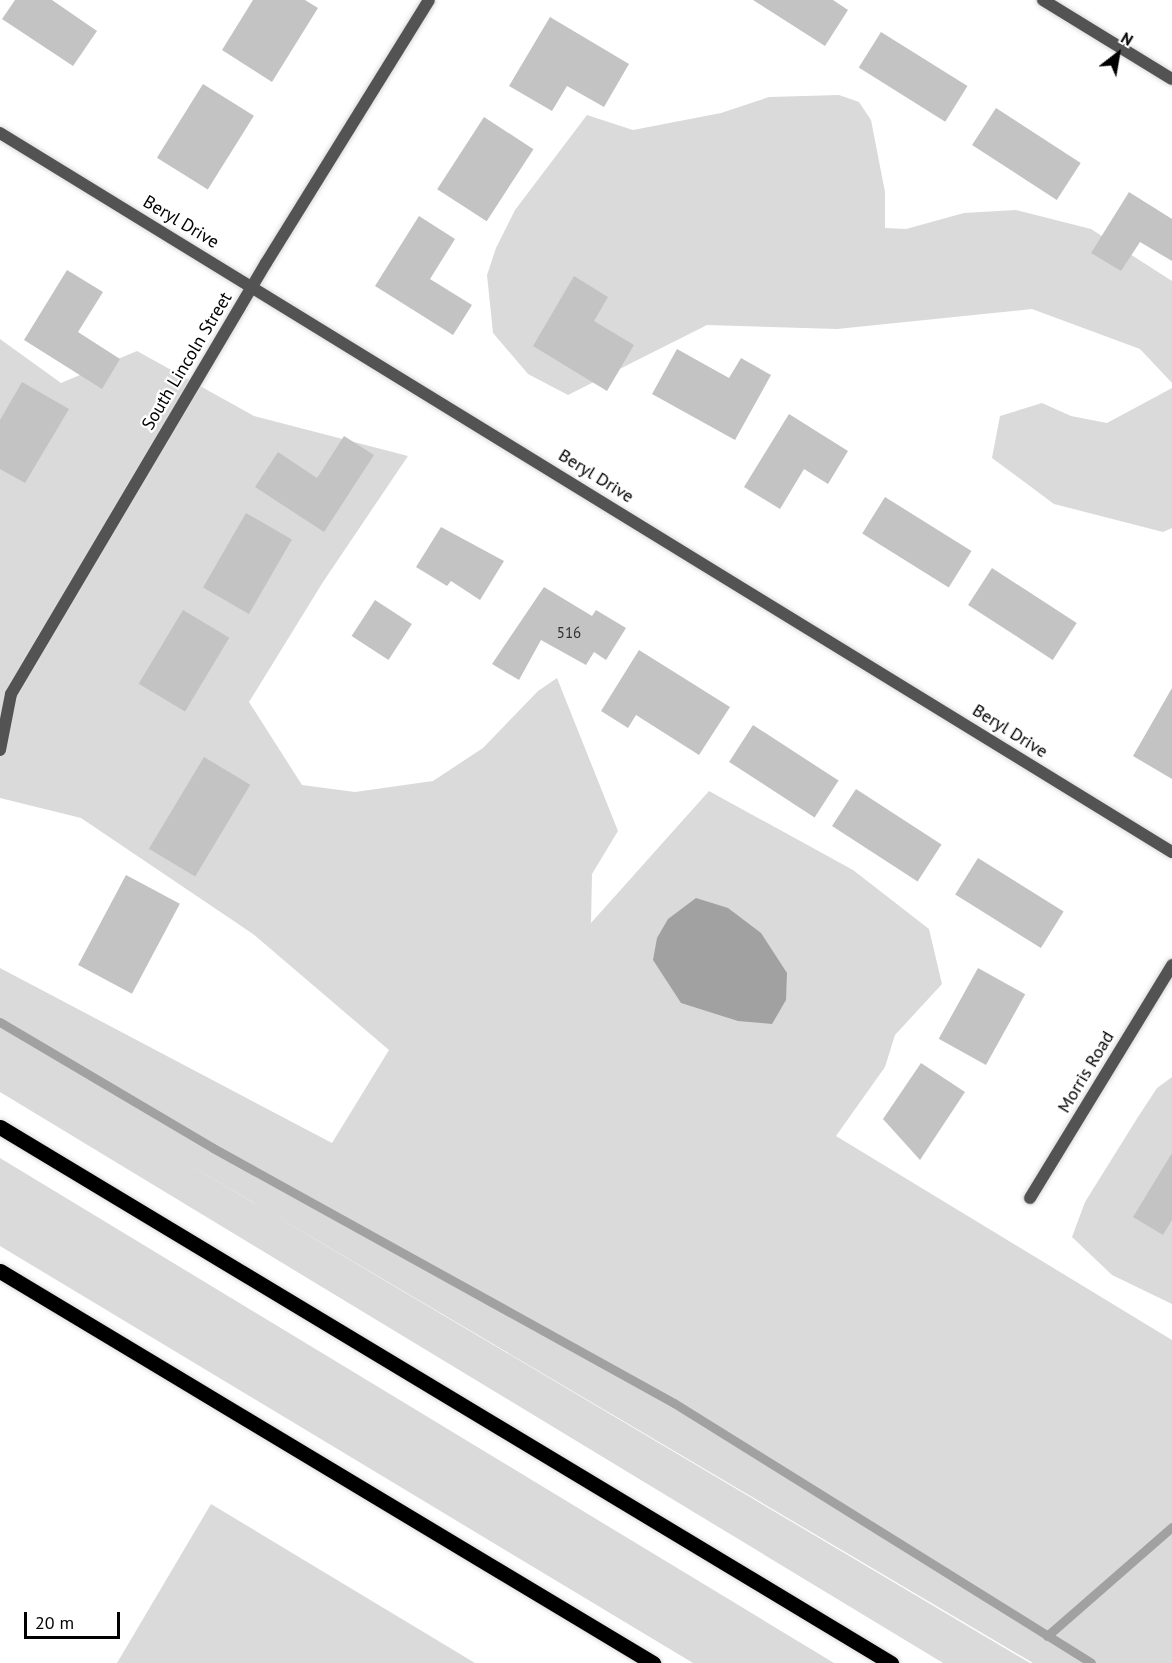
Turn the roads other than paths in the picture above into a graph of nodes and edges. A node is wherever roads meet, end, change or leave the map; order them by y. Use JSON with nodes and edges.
{"nodes":[{"id":1,"x":429,"y":0,"type":"edge"},
{"id":2,"x":1043,"y":0,"type":"edge"},
{"id":3,"x":1172,"y":79,"type":"edge"},
{"id":4,"x":0,"y":133,"type":"edge"},
{"id":5,"x":253,"y":286,"type":"junction"},
{"id":6,"x":0,"y":750,"type":"edge"},
{"id":7,"x":1172,"y":852,"type":"edge"},
{"id":8,"x":1172,"y":965,"type":"edge"},
{"id":9,"x":0,"y":1127,"type":"edge"},
{"id":10,"x":1030,"y":1198,"type":"dead end"},
{"id":11,"x":0,"y":1270,"type":"edge"},
{"id":12,"x":653,"y":1663,"type":"edge"},
{"id":13,"x":891,"y":1663,"type":"edge"}],
"edges":[{"from":1,"to":5,"type":"street","name":"South Lincoln Street"},
{"from":2,"to":3,"type":"street"},
{"from":4,"to":5,"type":"street","name":"Beryl Drive"},
{"from":5,"to":6,"type":"street","name":"South Lincoln Street"},
{"from":5,"to":7,"type":"street","name":"Beryl Drive"},
{"from":8,"to":10,"type":"street","name":"Morris Road"},
{"from":9,"to":13,"type":"main road"},
{"from":11,"to":12,"type":"main road"}]}
